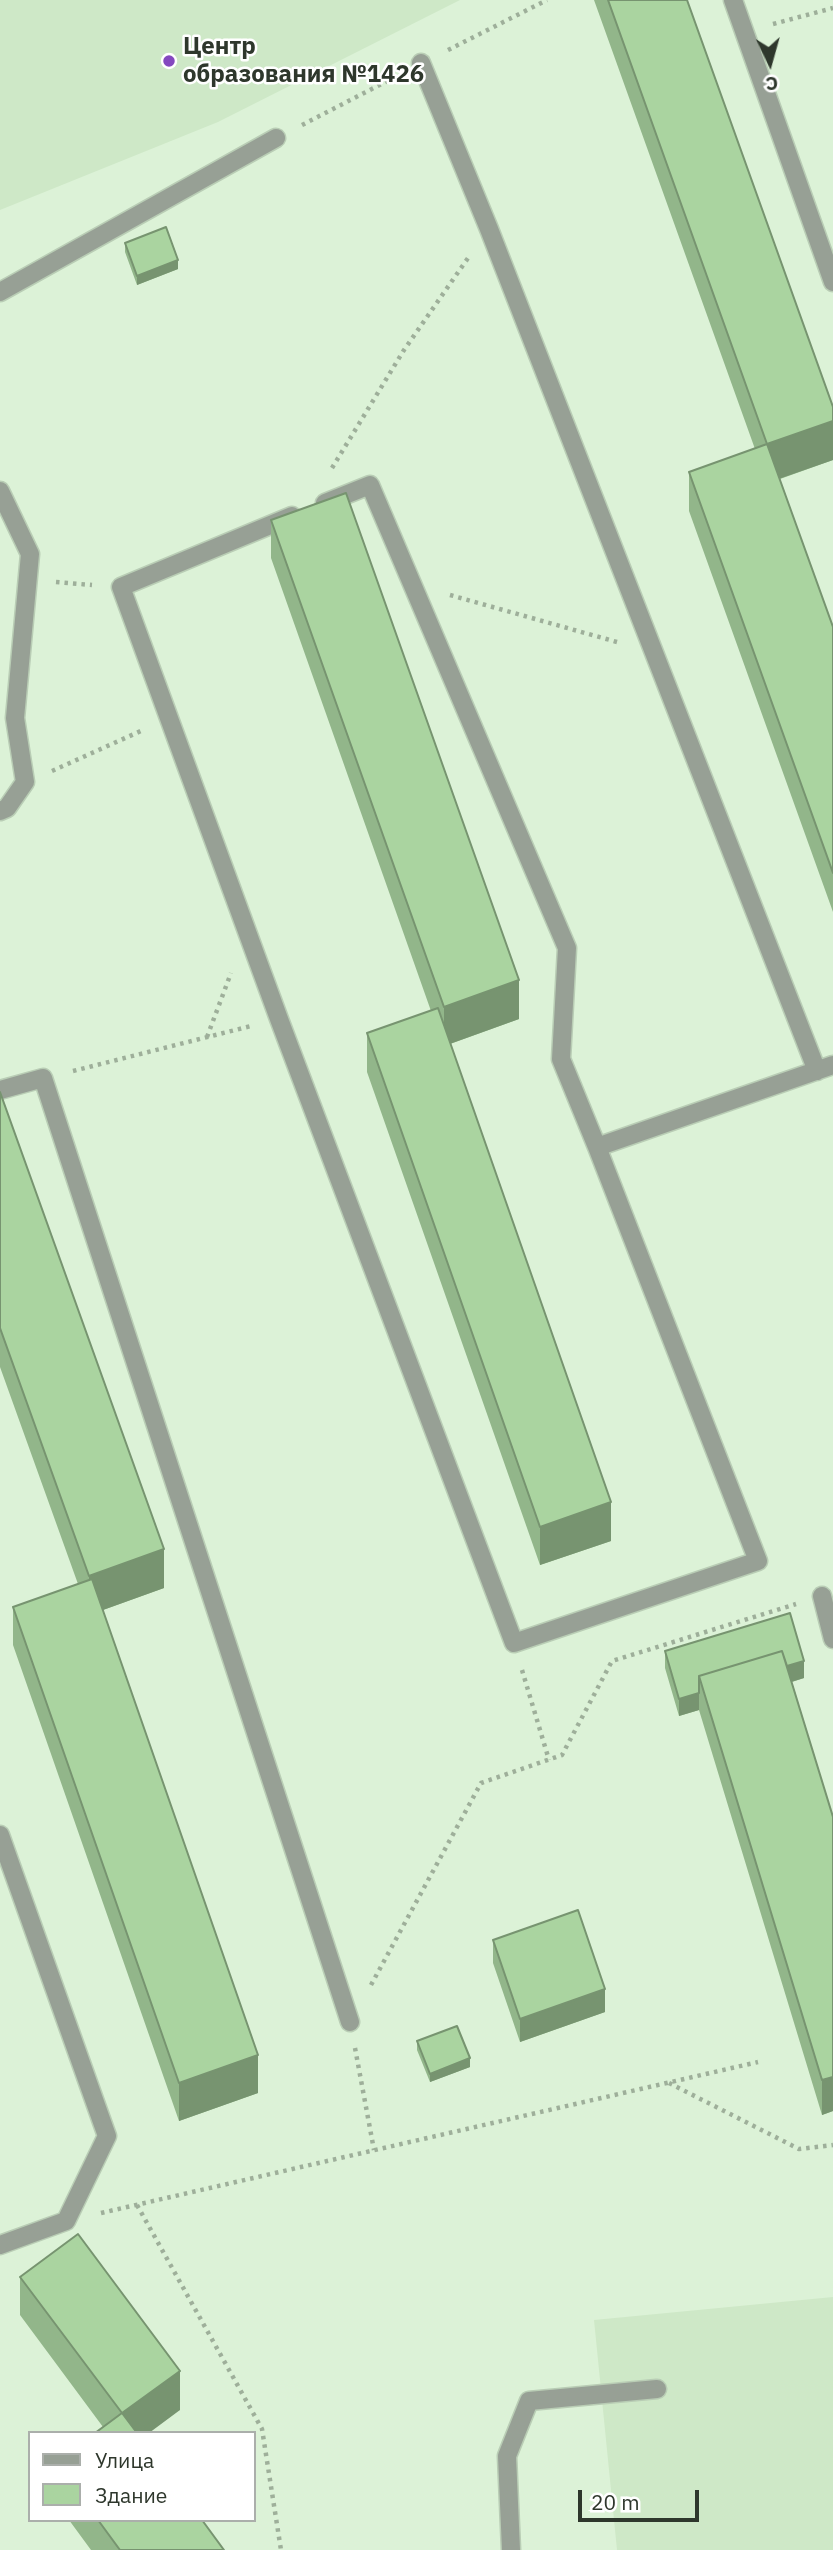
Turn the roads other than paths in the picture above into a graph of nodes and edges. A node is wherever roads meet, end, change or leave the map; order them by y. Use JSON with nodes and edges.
{"nodes":[{"id":1,"x":733,"y":0,"type":"edge"},
{"id":2,"x":421,"y":63,"type":"dead end"},
{"id":3,"x":276,"y":138,"type":"dead end"},
{"id":4,"x":833,"y":282,"type":"edge"},
{"id":5,"x":0,"y":292,"type":"edge"},
{"id":6,"x":0,"y":491,"type":"edge"},
{"id":7,"x":0,"y":811,"type":"edge"},
{"id":8,"x":825,"y":1068,"type":"edge"},
{"id":9,"x":0,"y":1090,"type":"edge"},
{"id":10,"x":597,"y":1147,"type":"junction"},
{"id":11,"x":821,"y":1596,"type":"road end"},
{"id":12,"x":833,"y":1639,"type":"edge"},
{"id":13,"x":0,"y":1836,"type":"edge"},
{"id":14,"x":351,"y":2022,"type":"road end"},
{"id":15,"x":0,"y":2245,"type":"edge"},
{"id":16,"x":657,"y":2389,"type":"dead end"},
{"id":17,"x":511,"y":2550,"type":"edge"}],
"edges":[{"from":1,"to":4,"type":"street"},
{"from":2,"to":8,"type":"street"},
{"from":3,"to":5,"type":"street"},
{"from":6,"to":7,"type":"street"},
{"from":8,"to":10,"type":"street"},
{"from":9,"to":14,"type":"street"},
{"from":10,"to":10,"type":"street"},
{"from":11,"to":12,"type":"street"},
{"from":13,"to":15,"type":"street"},
{"from":16,"to":17,"type":"street"}]}
